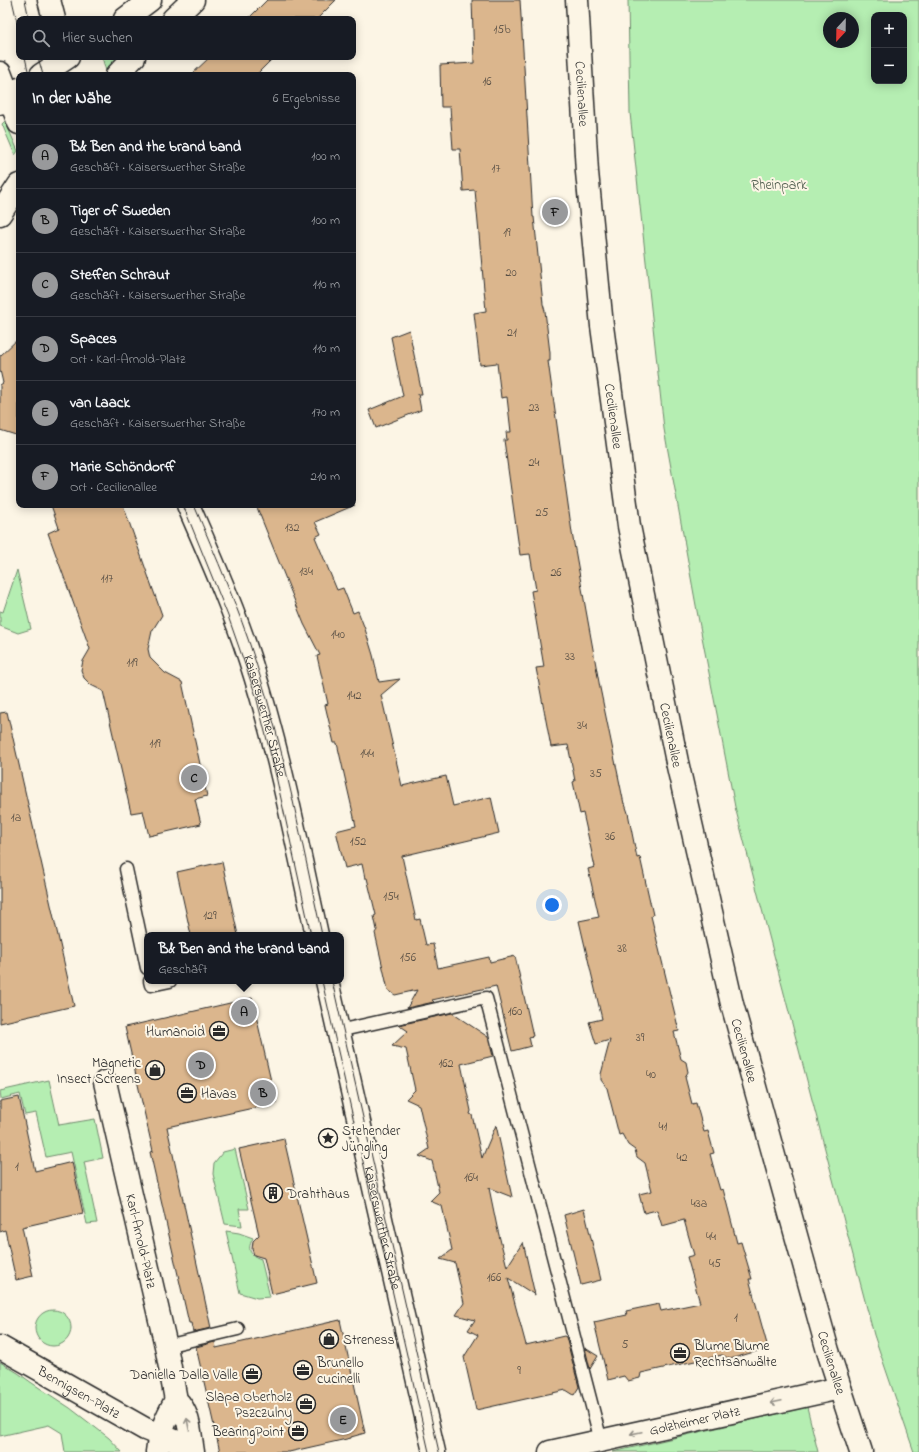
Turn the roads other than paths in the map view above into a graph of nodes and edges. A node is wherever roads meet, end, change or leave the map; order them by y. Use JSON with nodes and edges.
{"nodes":[{"id":1,"x":50,"y":0,"type":"edge"},
{"id":2,"x":150,"y":0,"type":"edge"},
{"id":3,"x":193,"y":0,"type":"edge"},
{"id":4,"x":577,"y":0,"type":"edge"},
{"id":5,"x":53,"y":16,"type":"edge"},
{"id":6,"x":129,"y":16,"type":"edge"},
{"id":7,"x":176,"y":16,"type":"edge"},
{"id":8,"x":131,"y":60,"type":"edge"},
{"id":9,"x":64,"y":65,"type":"edge"},
{"id":10,"x":48,"y":72,"type":"edge"},
{"id":11,"x":120,"y":72,"type":"edge"},
{"id":12,"x":0,"y":73,"type":"edge"},
{"id":13,"x":9,"y":96,"type":"edge"},
{"id":14,"x":16,"y":115,"type":"edge"},
{"id":15,"x":16,"y":190,"type":"edge"},
{"id":16,"x":0,"y":214,"type":"edge"},
{"id":17,"x":189,"y":508,"type":"edge"},
{"id":18,"x":126,"y":868,"type":"dead end"},
{"id":19,"x":316,"y":932,"type":"edge"},
{"id":20,"x":144,"y":954,"type":"edge"},
{"id":21,"x":328,"y":984,"type":"edge"},
{"id":22,"x":338,"y":1031,"type":"junction"},
{"id":23,"x":105,"y":1082,"type":"dead end"},
{"id":24,"x":238,"y":1329,"type":"dead end"},
{"id":25,"x":166,"y":1346,"type":"junction"},
{"id":26,"x":0,"y":1347,"type":"edge"},
{"id":27,"x":840,"y":1388,"type":"junction"},
{"id":28,"x":176,"y":1400,"type":"junction"},
{"id":29,"x":601,"y":1441,"type":"junction"},
{"id":30,"x":159,"y":1444,"type":"edge"},
{"id":31,"x":189,"y":1452,"type":"edge"},
{"id":32,"x":193,"y":1452,"type":"edge"},
{"id":33,"x":434,"y":1452,"type":"edge"},
{"id":34,"x":550,"y":1452,"type":"edge"},
{"id":35,"x":861,"y":1452,"type":"edge"}],
"edges":[{"from":1,"to":5,"type":"street"},
{"from":2,"to":6,"type":"street"},
{"from":3,"to":7,"type":"street"},
{"from":4,"to":27,"type":"street","name":"Cecilienallee"},
{"from":8,"to":11,"type":"street"},
{"from":9,"to":10,"type":"street"},
{"from":12,"to":13,"type":"street"},
{"from":13,"to":14,"type":"street"},
{"from":15,"to":16,"type":"street"},
{"from":17,"to":19,"type":"street","name":"Kaiserswerther Straße"},
{"from":18,"to":20,"type":"lane"},
{"from":21,"to":22,"type":"street","name":"Kaiserswerther Straße"},
{"from":22,"to":29,"type":"lane"},
{"from":22,"to":33,"type":"street","name":"Kaiserswerther Straße"},
{"from":23,"to":25,"type":"street","name":"Karl-Arnold-Platz"},
{"from":24,"to":25,"type":"lane"},
{"from":25,"to":28,"type":"street","name":"Karl-Arnold-Platz"},
{"from":26,"to":30,"type":"street","name":"Bennigsen-Platz"},
{"from":27,"to":29,"type":"street","name":"Golzheimer Platz","one_way":true},
{"from":27,"to":35,"type":"street","name":"Cecilienallee"},
{"from":28,"to":30,"type":"street"},
{"from":32,"to":28,"type":"street","name":"Karl-Arnold-Platz","one_way":true},
{"from":29,"to":34,"type":"street","name":"Golzheimer Platz"},
{"from":30,"to":31,"type":"street"}]}
